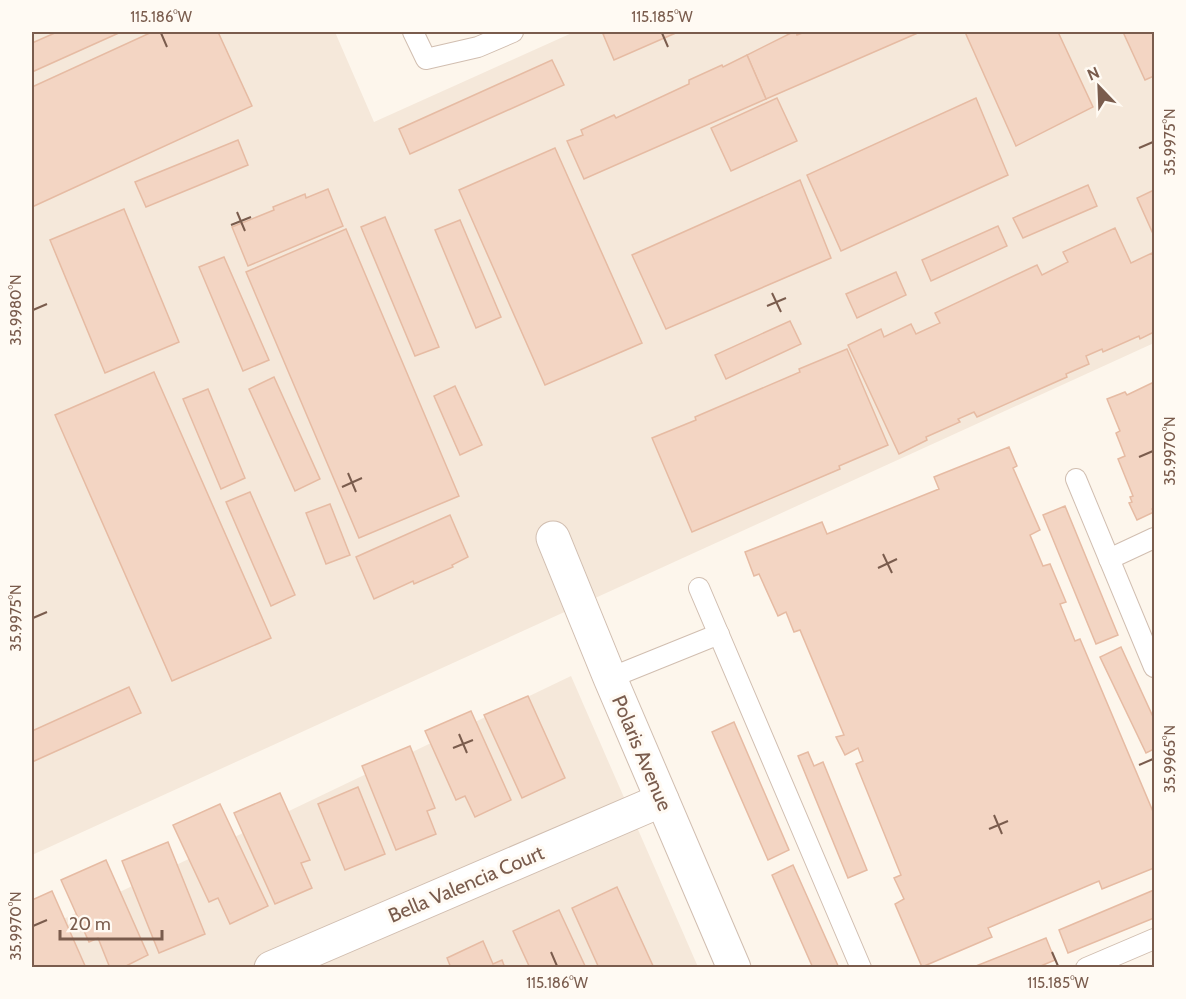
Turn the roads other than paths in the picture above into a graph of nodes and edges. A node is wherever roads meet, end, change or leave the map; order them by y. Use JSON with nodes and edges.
{"nodes":[{"id":1,"x":413,"y":32,"type":"edge"},
{"id":2,"x":513,"y":32,"type":"edge"},
{"id":3,"x":1076,"y":479,"type":"dead end"},
{"id":4,"x":553,"y":538,"type":"dead end"},
{"id":5,"x":1155,"y":538,"type":"edge"},
{"id":6,"x":1109,"y":559,"type":"junction"},
{"id":7,"x":699,"y":588,"type":"dead end"},
{"id":8,"x":719,"y":634,"type":"junction"},
{"id":9,"x":1155,"y":667,"type":"edge"},
{"id":10,"x":610,"y":678,"type":"junction"},
{"id":11,"x":662,"y":800,"type":"junction"},
{"id":12,"x":1155,"y":939,"type":"edge"},
{"id":13,"x":271,"y":968,"type":"edge"},
{"id":14,"x":734,"y":968,"type":"edge"},
{"id":15,"x":861,"y":968,"type":"edge"},
{"id":16,"x":1086,"y":968,"type":"edge"}],
"edges":[{"from":1,"to":2,"type":"lane"},
{"from":3,"to":6,"type":"lane"},
{"from":4,"to":10,"type":"street","name":"Polaris Avenue"},
{"from":5,"to":6,"type":"lane"},
{"from":6,"to":9,"type":"lane"},
{"from":7,"to":8,"type":"lane"},
{"from":8,"to":10,"type":"lane"},
{"from":8,"to":15,"type":"lane"},
{"from":10,"to":11,"type":"street","name":"Polaris Avenue"},
{"from":11,"to":13,"type":"street","name":"Bella Valencia Court"},
{"from":11,"to":14,"type":"street","name":"Polaris Avenue"},
{"from":12,"to":16,"type":"lane"}]}
